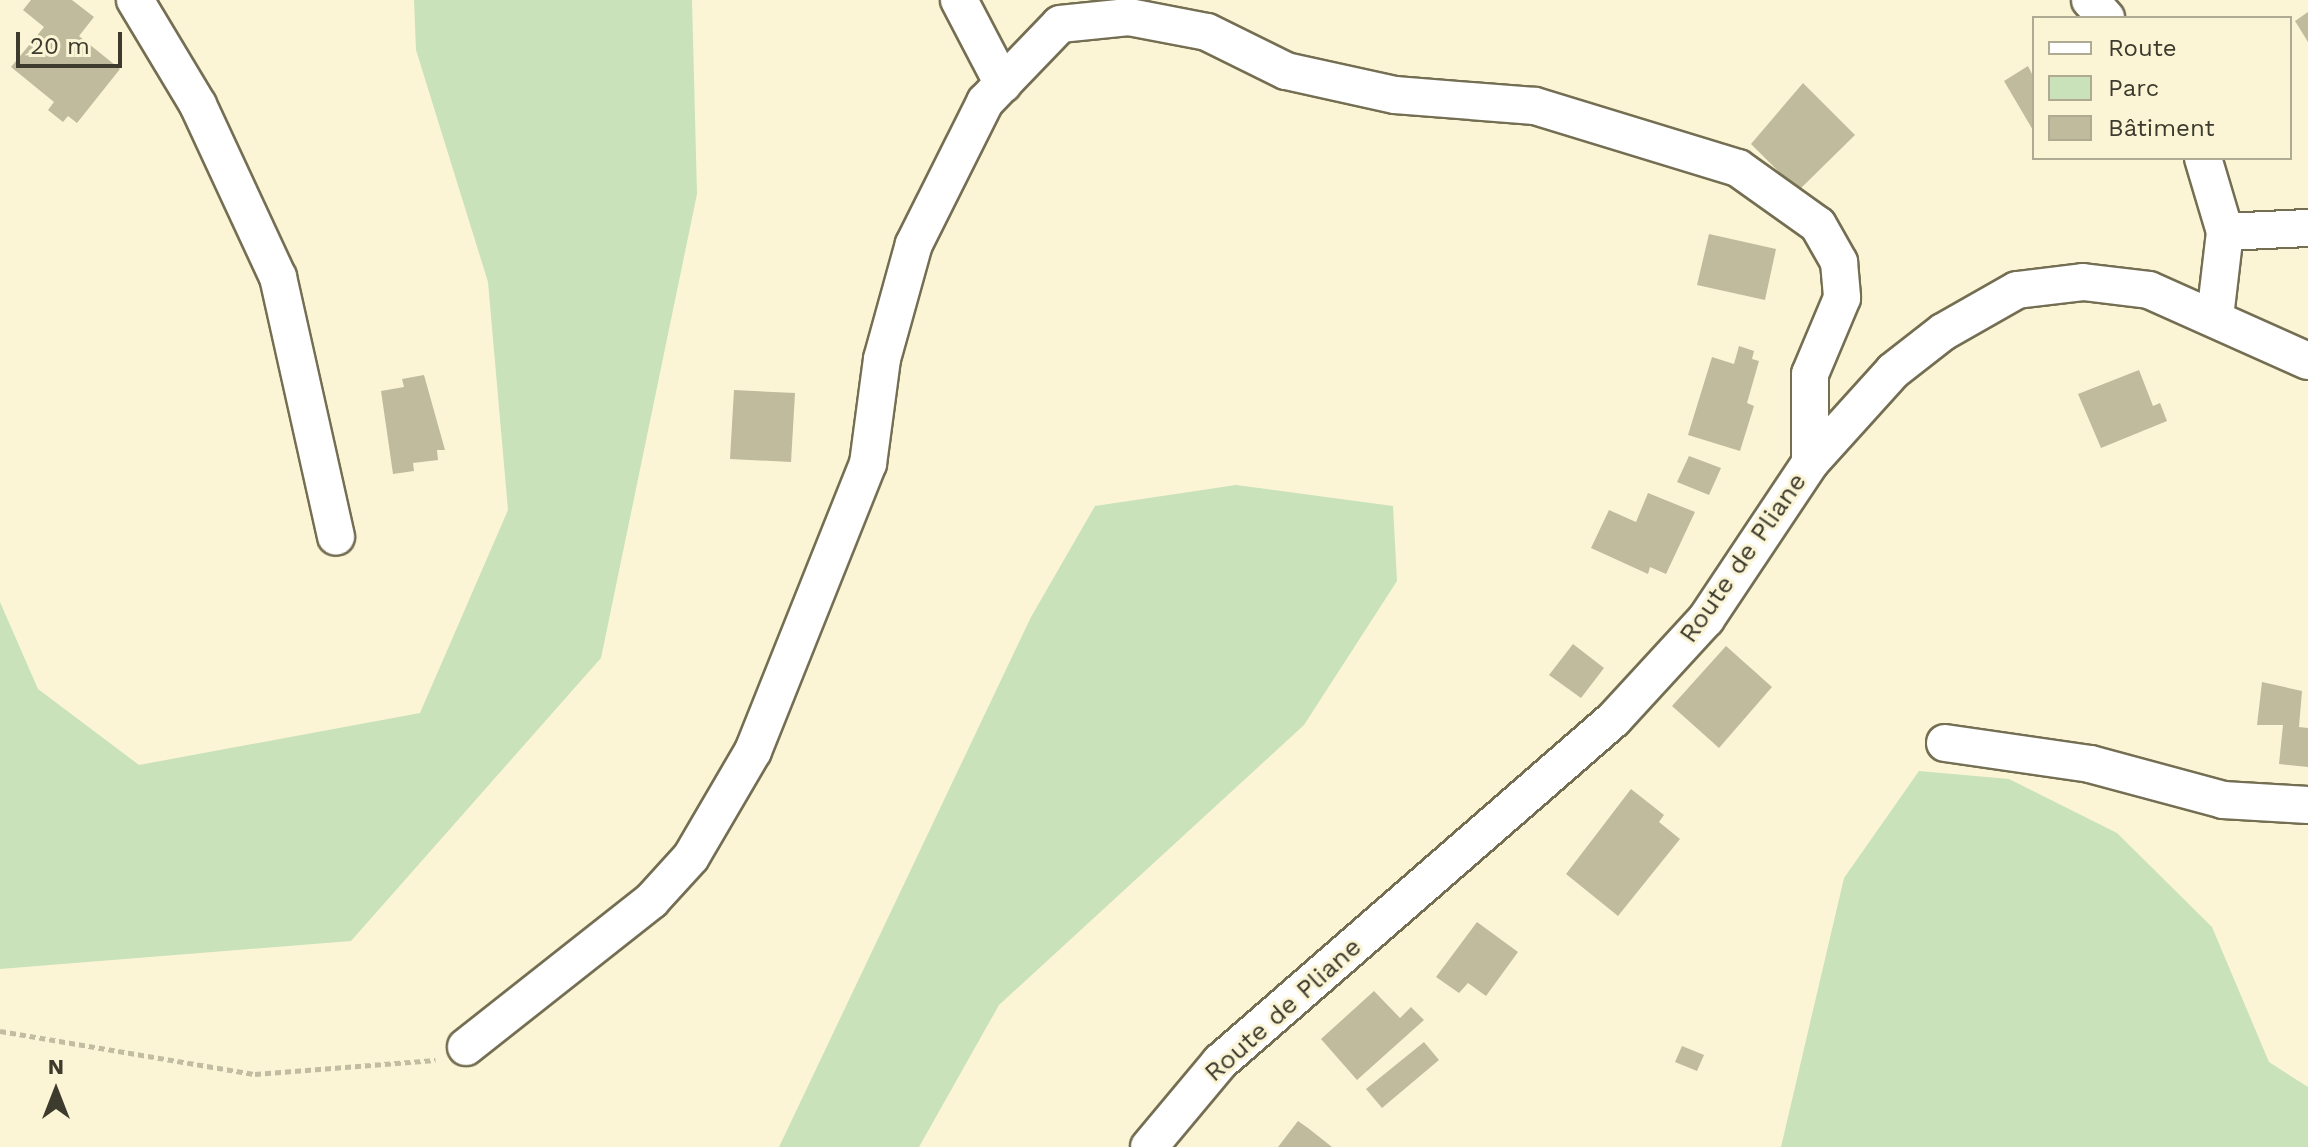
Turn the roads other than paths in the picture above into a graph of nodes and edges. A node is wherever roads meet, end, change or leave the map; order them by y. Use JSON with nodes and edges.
{"nodes":[{"id":1,"x":135,"y":0,"type":"edge"},
{"id":2,"x":959,"y":0,"type":"edge"},
{"id":3,"x":2090,"y":0,"type":"edge"},
{"id":4,"x":2104,"y":16,"type":"edge"},
{"id":5,"x":1003,"y":84,"type":"junction"},
{"id":6,"x":2204,"y":160,"type":"edge"},
{"id":7,"x":2308,"y":228,"type":"edge"},
{"id":8,"x":2225,"y":232,"type":"junction"},
{"id":9,"x":2215,"y":317,"type":"junction"},
{"id":10,"x":2308,"y":361,"type":"edge"},
{"id":11,"x":1810,"y":463,"type":"junction"},
{"id":12,"x":336,"y":537,"type":"dead end"},
{"id":13,"x":1945,"y":743,"type":"dead end"},
{"id":14,"x":2308,"y":805,"type":"edge"},
{"id":15,"x":466,"y":1047,"type":"road end"},
{"id":16,"x":1149,"y":1147,"type":"edge"}],
"edges":[{"from":1,"to":12,"type":"street"},
{"from":2,"to":5,"type":"street"},
{"from":3,"to":4,"type":"street"},
{"from":5,"to":11,"type":"street"},
{"from":5,"to":15,"type":"street"},
{"from":6,"to":8,"type":"street"},
{"from":7,"to":8,"type":"street"},
{"from":8,"to":9,"type":"street"},
{"from":9,"to":10,"type":"street","name":"Route de Pliane"},
{"from":9,"to":11,"type":"street","name":"Route de Pliane"},
{"from":11,"to":16,"type":"street","name":"Route de Pliane"},
{"from":13,"to":14,"type":"street"}]}
